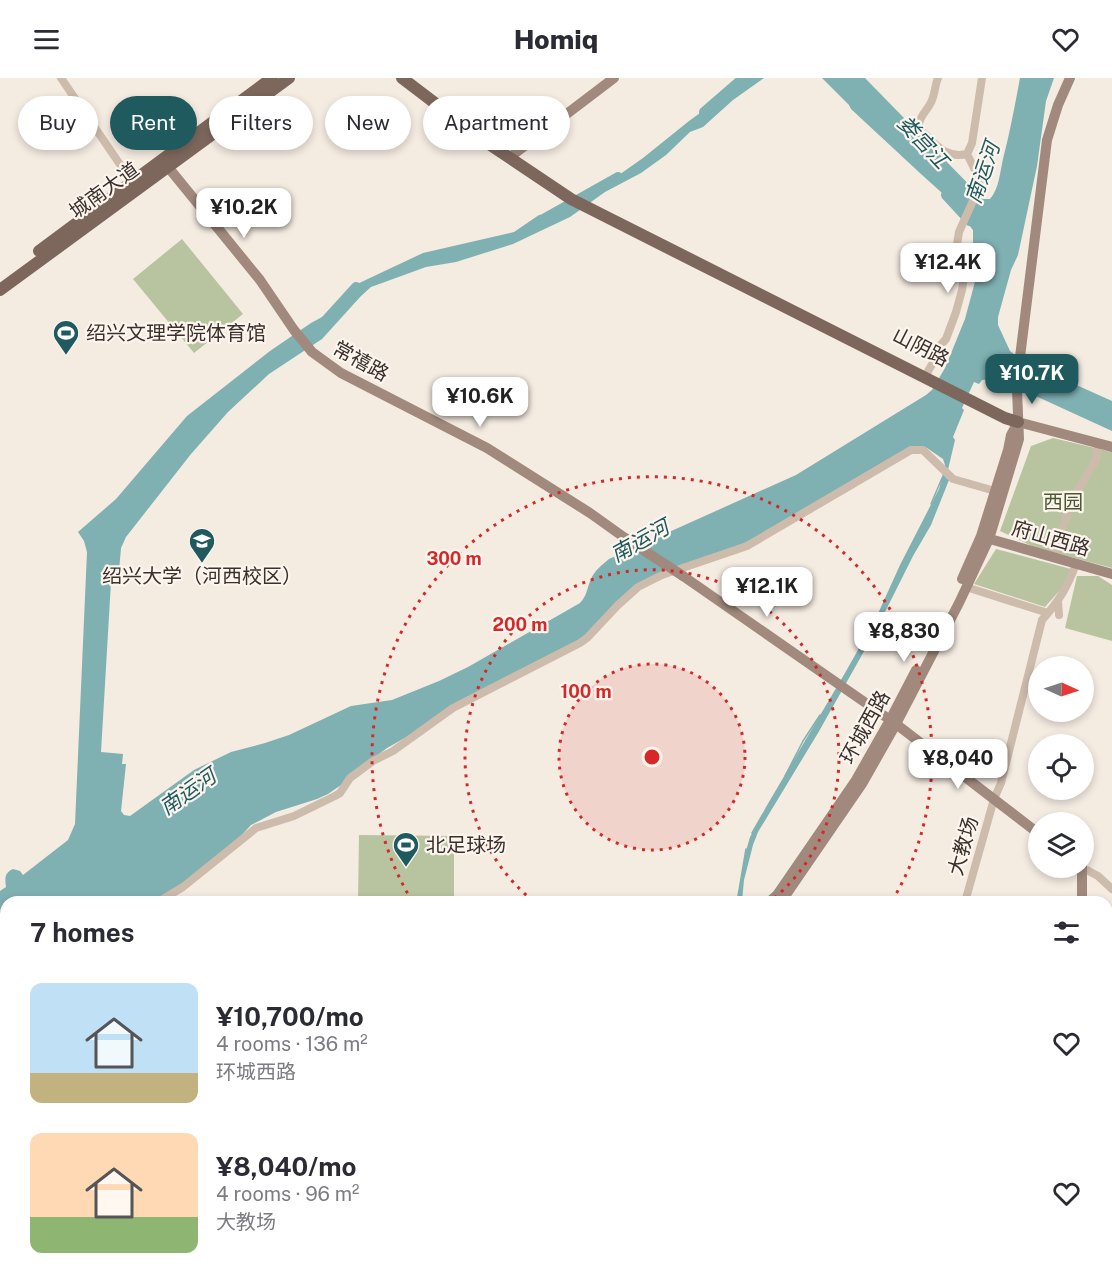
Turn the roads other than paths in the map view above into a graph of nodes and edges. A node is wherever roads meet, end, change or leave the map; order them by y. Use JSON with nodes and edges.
{"nodes":[{"id":1,"x":61,"y":78,"type":"edge"},
{"id":2,"x":272,"y":78,"type":"edge"},
{"id":3,"x":289,"y":78,"type":"edge"},
{"id":4,"x":402,"y":78,"type":"edge"},
{"id":5,"x":413,"y":78,"type":"edge"},
{"id":6,"x":614,"y":78,"type":"edge"},
{"id":7,"x":938,"y":78,"type":"edge"},
{"id":8,"x":982,"y":78,"type":"edge"},
{"id":9,"x":1070,"y":78,"type":"edge"},
{"id":10,"x":514,"y":154,"type":"junction"},
{"id":11,"x":967,"y":154,"type":"junction"},
{"id":12,"x":168,"y":167,"type":"junction"},
{"id":13,"x":132,"y":182,"type":"junction"},
{"id":14,"x":579,"y":200,"type":"junction"},
{"id":15,"x":0,"y":280,"type":"edge"},
{"id":16,"x":0,"y":290,"type":"edge"},
{"id":17,"x":934,"y":378,"type":"junction"},
{"id":18,"x":1018,"y":422,"type":"junction"},
{"id":19,"x":1098,"y":443,"type":"junction"},
{"id":20,"x":1112,"y":447,"type":"edge"},
{"id":21,"x":995,"y":491,"type":"junction"},
{"id":22,"x":985,"y":538,"type":"junction"},
{"id":23,"x":1051,"y":557,"type":"junction"},
{"id":24,"x":1076,"y":564,"type":"junction"},
{"id":25,"x":1112,"y":574,"type":"edge"},
{"id":26,"x":966,"y":587,"type":"junction"},
{"id":27,"x":1058,"y":602,"type":"junction"},
{"id":28,"x":1048,"y":614,"type":"junction"},
{"id":29,"x":1059,"y":615,"type":"dead end"},
{"id":30,"x":893,"y":722,"type":"junction"},
{"id":31,"x":994,"y":799,"type":"junction"},
{"id":32,"x":1028,"y":825,"type":"edge"},
{"id":33,"x":1094,"y":874,"type":"edge"},
{"id":34,"x":1083,"y":878,"type":"edge"},
{"id":35,"x":1112,"y":889,"type":"edge"},
{"id":36,"x":168,"y":896,"type":"edge"},
{"id":37,"x":776,"y":896,"type":"edge"},
{"id":38,"x":785,"y":896,"type":"edge"},
{"id":39,"x":967,"y":896,"type":"edge"},
{"id":40,"x":1082,"y":896,"type":"edge"}],
"edges":[{"from":1,"to":13,"type":"street"},
{"from":2,"to":13,"type":"main road","name":"城南大道"},
{"from":3,"to":12,"type":"main road","name":"城南大道"},
{"from":4,"to":14,"type":"main road","name":"山阴路"},
{"from":5,"to":10,"type":"main road","name":"山阴路"},
{"from":6,"to":10,"type":"main road"},
{"from":7,"to":11,"type":"street"},
{"from":8,"to":11,"type":"street"},
{"from":9,"to":18,"type":"main road"},
{"from":10,"to":14,"type":"main road","name":"山阴路"},
{"from":11,"to":17,"type":"street"},
{"from":12,"to":16,"type":"main road","name":"城南大道"},
{"from":12,"to":30,"type":"main road","name":"常禧路","bridge":true},
{"from":13,"to":15,"type":"main road","name":"城南大道"},
{"from":14,"to":17,"type":"main road","name":"山阴路"},
{"from":17,"to":18,"type":"main road","name":"山阴路"},
{"from":18,"to":19,"type":"main road"},
{"from":18,"to":21,"type":"main road","name":"环城西路"},
{"from":18,"to":22,"type":"main road","name":"环城西路"},
{"from":19,"to":20,"type":"main road"},
{"from":19,"to":23,"type":"street"},
{"from":21,"to":22,"type":"main road","name":"环城西路"},
{"from":21,"to":36,"type":"street"},
{"from":22,"to":23,"type":"main road","name":"府山西路"},
{"from":22,"to":26,"type":"main road","name":"环城西路"},
{"from":22,"to":30,"type":"main road","name":"环城西路"},
{"from":23,"to":24,"type":"main road","name":"府山西路"},
{"from":24,"to":25,"type":"main road","name":"府山西路"},
{"from":24,"to":27,"type":"street","name":"大教场"},
{"from":26,"to":28,"type":"street"},
{"from":26,"to":30,"type":"main road","name":"环城西路"},
{"from":27,"to":28,"type":"street","name":"大教场"},
{"from":27,"to":29,"type":"street"},
{"from":28,"to":31,"type":"street","name":"大教场"},
{"from":30,"to":31,"type":"main road"},
{"from":30,"to":37,"type":"main road","name":"环城西路"},
{"from":30,"to":38,"type":"main road","name":"环城西路"},
{"from":31,"to":32,"type":"main road"},
{"from":31,"to":39,"type":"street","name":"大教场"},
{"from":33,"to":35,"type":"street"},
{"from":34,"to":40,"type":"main road"}]}
